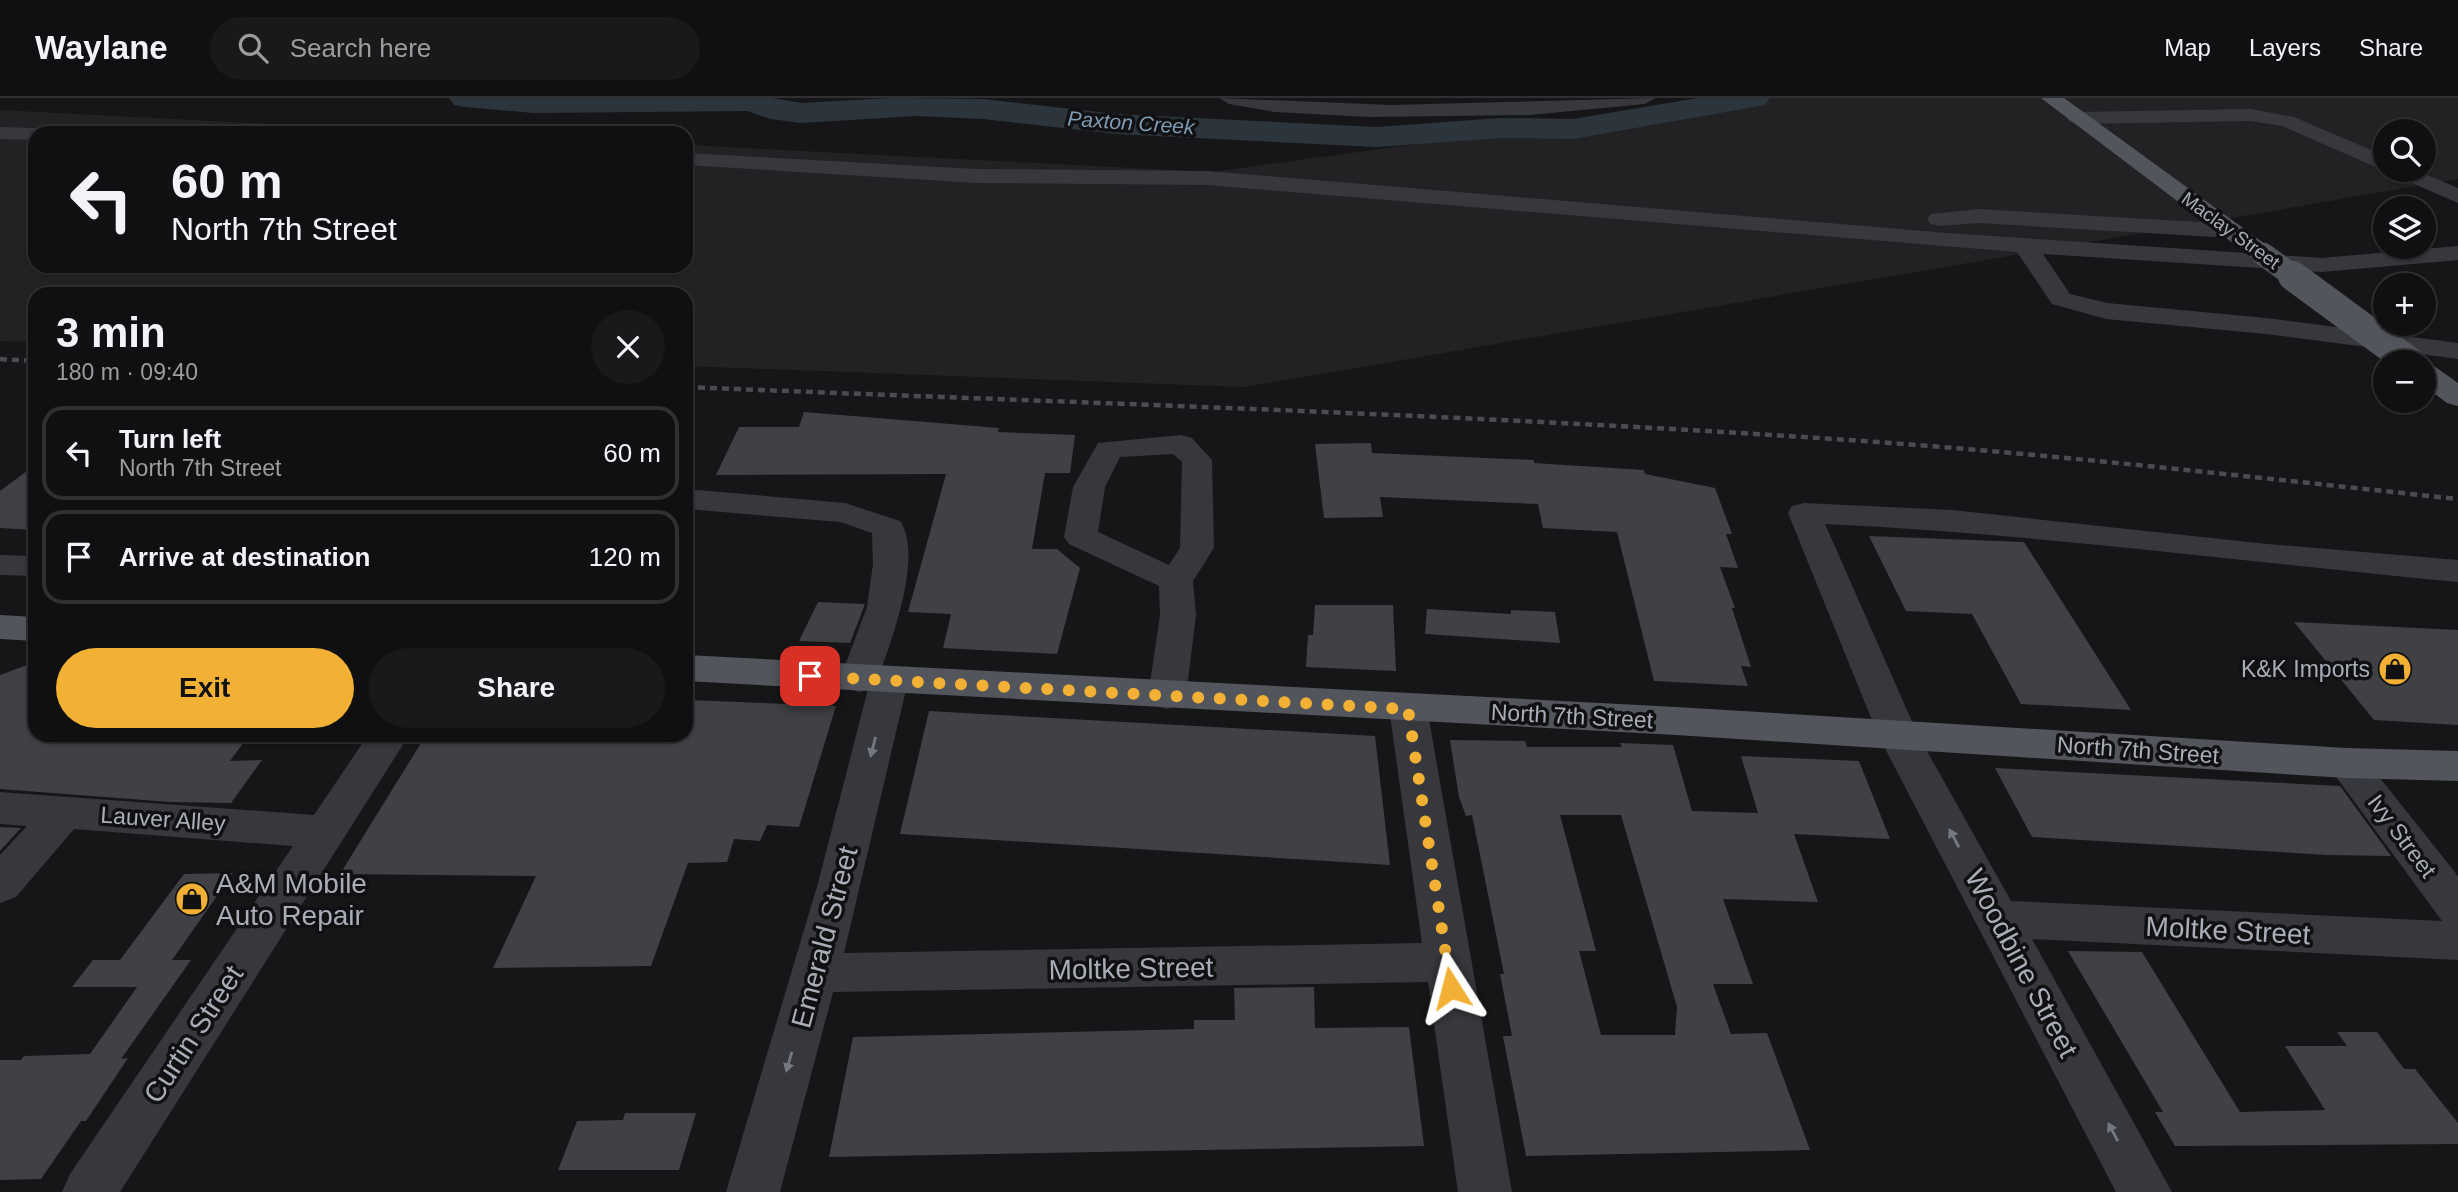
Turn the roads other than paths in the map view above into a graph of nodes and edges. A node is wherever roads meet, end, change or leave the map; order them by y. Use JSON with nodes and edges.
{"nodes":[{"id":1,"x":1229,"y":98,"type":"edge"},
{"id":2,"x":1645,"y":98,"type":"edge"},
{"id":3,"x":2051,"y":98,"type":"edge"},
{"id":4,"x":1457,"y":104,"type":"edge"},
{"id":5,"x":2077,"y":118,"type":"junction"},
{"id":6,"x":0,"y":133,"type":"edge"},
{"id":7,"x":28,"y":134,"type":"edge"},
{"id":8,"x":693,"y":159,"type":"edge"},
{"id":9,"x":2373,"y":159,"type":"edge"},
{"id":10,"x":2424,"y":182,"type":"edge"},
{"id":11,"x":2458,"y":197,"type":"edge"},
{"id":12,"x":2232,"y":231,"type":"junction"},
{"id":13,"x":1919,"y":237,"type":"junction"},
{"id":14,"x":2025,"y":245,"type":"junction"},
{"id":15,"x":2458,"y":253,"type":"edge"},
{"id":16,"x":2394,"y":350,"type":"edge"},
{"id":17,"x":2458,"y":351,"type":"edge"},
{"id":18,"x":2436,"y":381,"type":"edge"},
{"id":19,"x":2458,"y":397,"type":"edge"},
{"id":20,"x":693,"y":500,"type":"edge"},
{"id":21,"x":0,"y":565,"type":"edge"},
{"id":22,"x":28,"y":566,"type":"edge"},
{"id":23,"x":2458,"y":571,"type":"edge"},
{"id":24,"x":1176,"y":581,"type":"junction"},
{"id":25,"x":0,"y":627,"type":"edge"},
{"id":26,"x":28,"y":629,"type":"edge"},
{"id":27,"x":693,"y":668,"type":"edge"},
{"id":28,"x":874,"y":680,"type":"junction"},
{"id":29,"x":1167,"y":696,"type":"junction"},
{"id":30,"x":1408,"y":709,"type":"junction"},
{"id":31,"x":1898,"y":734,"type":"junction"},
{"id":32,"x":384,"y":742,"type":"edge"},
{"id":33,"x":2346,"y":763,"type":"junction"},
{"id":34,"x":2458,"y":766,"type":"edge"},
{"id":35,"x":0,"y":808,"type":"edge"},
{"id":36,"x":64,"y":812,"type":"junction"},
{"id":37,"x":326,"y":832,"type":"junction"},
{"id":38,"x":0,"y":885,"type":"edge"},
{"id":39,"x":2458,"y":909,"type":"edge"},
{"id":40,"x":1999,"y":919,"type":"junction"},
{"id":41,"x":2458,"y":942,"type":"edge"},
{"id":42,"x":1447,"y":962,"type":"junction"},
{"id":43,"x":814,"y":973,"type":"junction"},
{"id":44,"x":89,"y":1192,"type":"edge"},
{"id":45,"x":753,"y":1192,"type":"edge"},
{"id":46,"x":1485,"y":1192,"type":"edge"},
{"id":47,"x":2146,"y":1192,"type":"edge"}],
"edges":[{"from":1,"to":4,"type":"street"},
{"from":2,"to":4,"type":"street"},
{"from":3,"to":5,"type":"main road","name":"Maclay Street"},
{"from":5,"to":9,"type":"street"},
{"from":5,"to":12,"type":"main road","name":"Maclay Street"},
{"from":6,"to":7,"type":"street"},
{"from":8,"to":13,"type":"street"},
{"from":10,"to":11,"type":"street"},
{"from":12,"to":13,"type":"street"},
{"from":12,"to":16,"type":"main road","name":"Maclay Street","bridge":true},
{"from":13,"to":14,"type":"street"},
{"from":14,"to":15,"type":"street"},
{"from":14,"to":17,"type":"street"},
{"from":18,"to":19,"type":"main road"},
{"from":20,"to":28,"type":"street","name":"Emerald Street"},
{"from":21,"to":22,"type":"street"},
{"from":23,"to":31,"type":"street","name":"Woodbine Street"},
{"from":24,"to":24,"type":"street"},
{"from":24,"to":29,"type":"street"},
{"from":25,"to":26,"type":"main road"},
{"from":27,"to":28,"type":"main road","name":"North 7th Street"},
{"from":28,"to":29,"type":"main road","name":"North 7th Street"},
{"from":28,"to":43,"type":"street","name":"Emerald Street","one_way":true},
{"from":29,"to":30,"type":"main road","name":"North 7th Street"},
{"from":30,"to":31,"type":"main road","name":"North 7th Street"},
{"from":30,"to":42,"type":"street"},
{"from":31,"to":33,"type":"main road","name":"North 7th Street"},
{"from":40,"to":31,"type":"street","name":"Woodbine Street","one_way":true},
{"from":32,"to":37,"type":"street","name":"Curtin Street"},
{"from":33,"to":34,"type":"main road","name":"North 7th Street"},
{"from":33,"to":39,"type":"street","name":"Ivy Street"},
{"from":35,"to":36,"type":"street","name":"Lauver Alley"},
{"from":36,"to":37,"type":"street","name":"Lauver Alley"},
{"from":36,"to":38,"type":"street"},
{"from":37,"to":44,"type":"street","name":"Curtin Street"},
{"from":40,"to":41,"type":"street","name":"Moltke Street"},
{"from":47,"to":40,"type":"street","name":"Woodbine Street","one_way":true},
{"from":42,"to":43,"type":"street","name":"Moltke Street"},
{"from":42,"to":46,"type":"street"},
{"from":43,"to":45,"type":"street","name":"Emerald Street","one_way":true}]}
